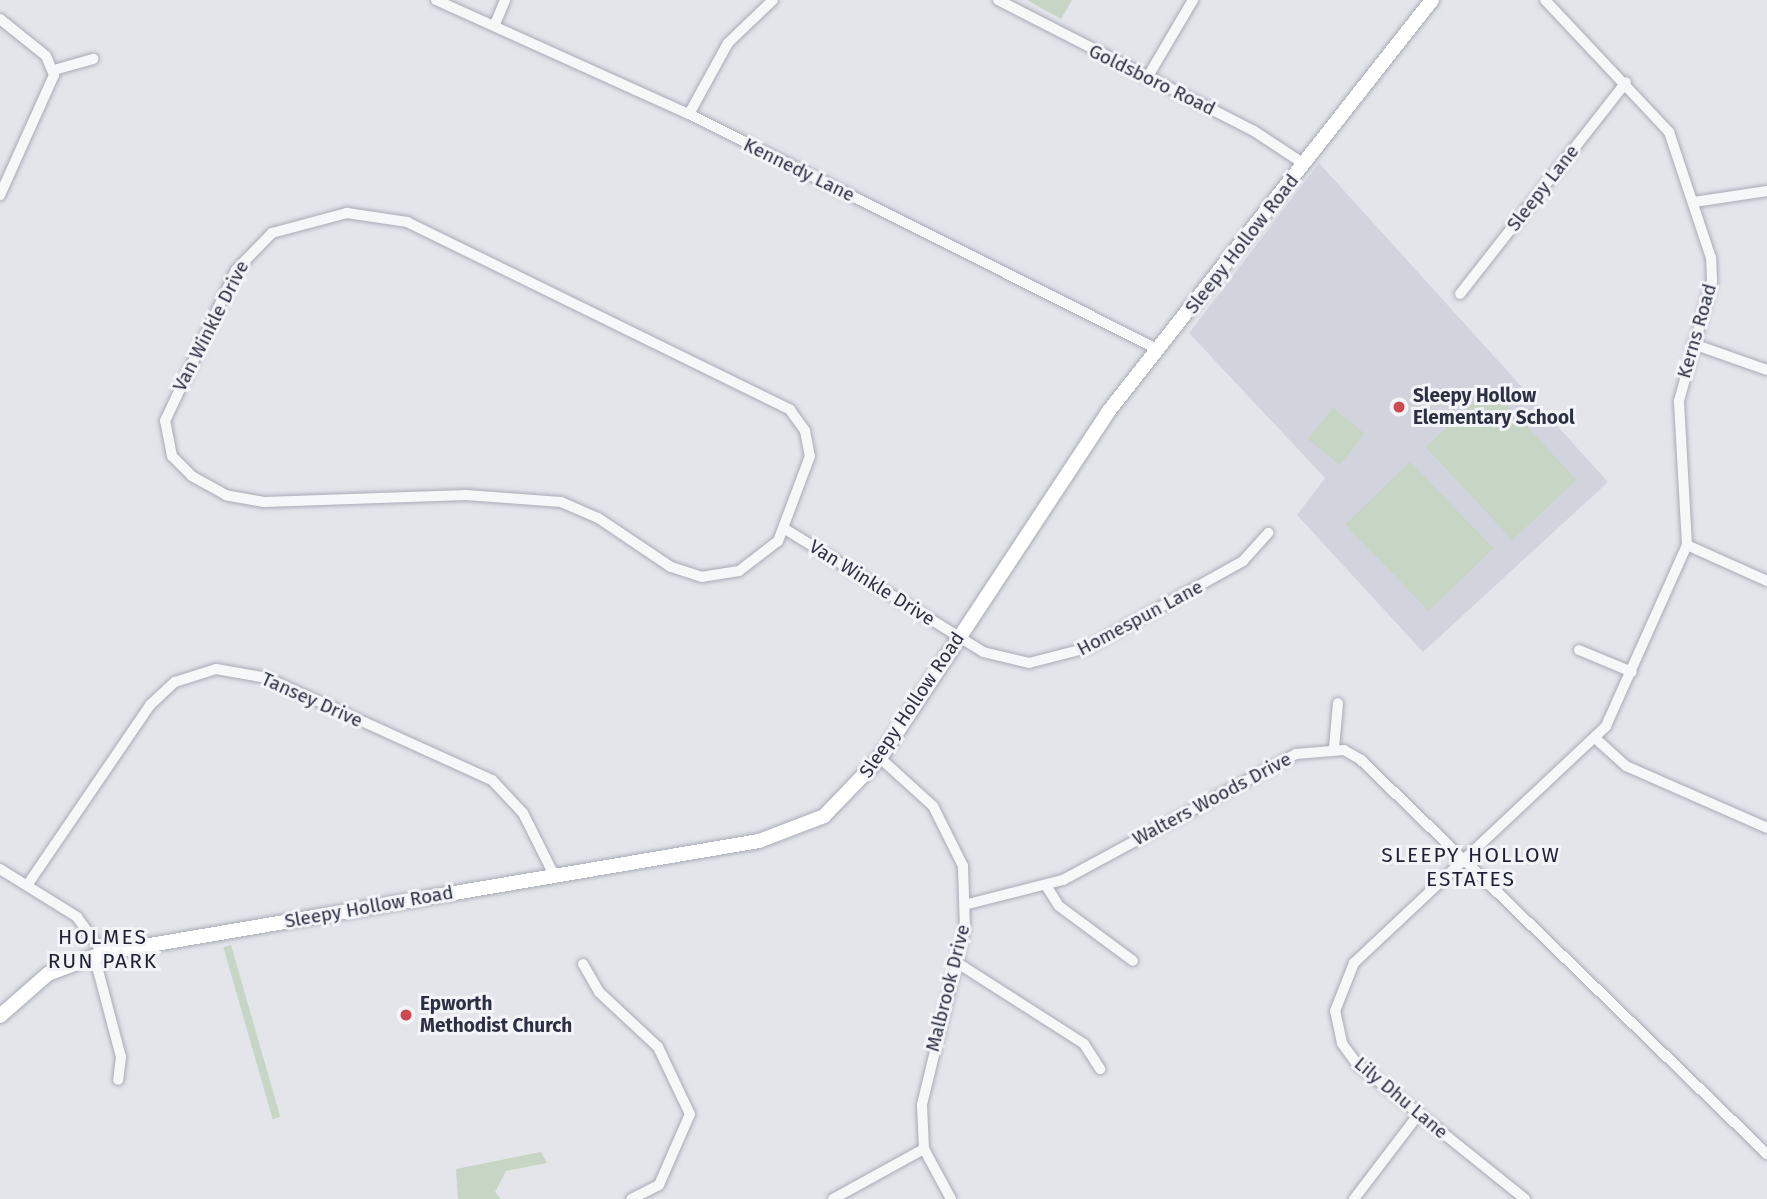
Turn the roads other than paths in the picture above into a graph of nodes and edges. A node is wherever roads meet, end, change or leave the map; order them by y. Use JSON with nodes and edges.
{"nodes":[{"id":1,"x":436,"y":0,"type":"edge"},
{"id":2,"x":505,"y":0,"type":"edge"},
{"id":3,"x":773,"y":0,"type":"edge"},
{"id":4,"x":998,"y":0,"type":"edge"},
{"id":5,"x":1193,"y":0,"type":"edge"},
{"id":6,"x":1432,"y":0,"type":"edge"},
{"id":7,"x":1545,"y":0,"type":"edge"},
{"id":8,"x":0,"y":19,"type":"edge"},
{"id":9,"x":495,"y":24,"type":"junction"},
{"id":10,"x":93,"y":59,"type":"dead end"},
{"id":11,"x":54,"y":69,"type":"junction"},
{"id":12,"x":1147,"y":78,"type":"junction"},
{"id":13,"x":1626,"y":82,"type":"junction"},
{"id":14,"x":689,"y":114,"type":"junction"},
{"id":15,"x":1304,"y":164,"type":"junction"},
{"id":16,"x":1767,"y":191,"type":"edge"},
{"id":17,"x":0,"y":195,"type":"edge"},
{"id":18,"x":1694,"y":202,"type":"junction"},
{"id":19,"x":1460,"y":294,"type":"dead end"},
{"id":20,"x":1693,"y":344,"type":"junction"},
{"id":21,"x":1157,"y":349,"type":"junction"},
{"id":22,"x":1767,"y":370,"type":"edge"},
{"id":23,"x":785,"y":529,"type":"junction"},
{"id":24,"x":1268,"y":533,"type":"dead end"},
{"id":25,"x":1687,"y":545,"type":"junction"},
{"id":26,"x":1767,"y":581,"type":"edge"},
{"id":27,"x":958,"y":637,"type":"junction"},
{"id":28,"x":1579,"y":650,"type":"dead end"},
{"id":29,"x":1632,"y":672,"type":"junction"},
{"id":30,"x":1338,"y":703,"type":"dead end"},
{"id":31,"x":1595,"y":738,"type":"junction"},
{"id":32,"x":1334,"y":748,"type":"junction"},
{"id":33,"x":880,"y":758,"type":"junction"},
{"id":34,"x":1767,"y":828,"type":"edge"},
{"id":35,"x":1464,"y":860,"type":"junction"},
{"id":36,"x":0,"y":869,"type":"edge"},
{"id":37,"x":554,"y":875,"type":"junction"},
{"id":38,"x":28,"y":884,"type":"junction"},
{"id":39,"x":1047,"y":887,"type":"junction"},
{"id":40,"x":968,"y":904,"type":"junction"},
{"id":41,"x":98,"y":954,"type":"junction"},
{"id":42,"x":1133,"y":961,"type":"dead end"},
{"id":43,"x":956,"y":962,"type":"junction"},
{"id":44,"x":583,"y":964,"type":"dead end"},
{"id":45,"x":0,"y":1016,"type":"edge"},
{"id":46,"x":1100,"y":1069,"type":"dead end"},
{"id":47,"x":118,"y":1080,"type":"dead end"},
{"id":48,"x":1418,"y":1115,"type":"junction"},
{"id":49,"x":924,"y":1149,"type":"junction"},
{"id":50,"x":1767,"y":1154,"type":"edge"},
{"id":51,"x":631,"y":1199,"type":"edge"},
{"id":52,"x":833,"y":1199,"type":"edge"},
{"id":53,"x":951,"y":1199,"type":"edge"},
{"id":54,"x":1354,"y":1199,"type":"edge"},
{"id":55,"x":1525,"y":1199,"type":"edge"}],
"edges":[{"from":1,"to":9,"type":"street","name":"Kennedy Lane"},
{"from":2,"to":9,"type":"street"},
{"from":3,"to":14,"type":"street"},
{"from":4,"to":12,"type":"street","name":"Goldsboro Road"},
{"from":5,"to":12,"type":"street"},
{"from":6,"to":15,"type":"main road","name":"Sleepy Hollow Road"},
{"from":7,"to":13,"type":"street","name":"Kerns Road"},
{"from":8,"to":11,"type":"street"},
{"from":9,"to":14,"type":"street","name":"Kennedy Lane"},
{"from":10,"to":11,"type":"street"},
{"from":11,"to":17,"type":"street"},
{"from":12,"to":15,"type":"street","name":"Goldsboro Road"},
{"from":13,"to":18,"type":"street","name":"Kerns Road"},
{"from":13,"to":19,"type":"street","name":"Sleepy Lane"},
{"from":14,"to":21,"type":"street","name":"Kennedy Lane"},
{"from":15,"to":21,"type":"main road","name":"Sleepy Hollow Road"},
{"from":16,"to":18,"type":"street"},
{"from":18,"to":20,"type":"street","name":"Kerns Road"},
{"from":20,"to":22,"type":"street"},
{"from":20,"to":25,"type":"street","name":"Kerns Road"},
{"from":21,"to":27,"type":"main road","name":"Sleepy Hollow Road"},
{"from":23,"to":23,"type":"street","name":"Van Winkle Drive"},
{"from":23,"to":27,"type":"street","name":"Van Winkle Drive"},
{"from":24,"to":27,"type":"street","name":"Homespun Lane"},
{"from":25,"to":26,"type":"street"},
{"from":25,"to":29,"type":"street","name":"Kerns Road"},
{"from":27,"to":33,"type":"main road","name":"Sleepy Hollow Road"},
{"from":28,"to":29,"type":"street"},
{"from":29,"to":31,"type":"street","name":"Kerns Road"},
{"from":30,"to":32,"type":"street"},
{"from":31,"to":34,"type":"street"},
{"from":31,"to":35,"type":"street","name":"Lily Dhu Lane"},
{"from":32,"to":35,"type":"street"},
{"from":32,"to":39,"type":"street","name":"Walters Woods Drive"},
{"from":33,"to":37,"type":"main road","name":"Sleepy Hollow Road"},
{"from":33,"to":40,"type":"street","name":"Malbrook Drive"},
{"from":35,"to":48,"type":"street","name":"Lily Dhu Lane"},
{"from":35,"to":50,"type":"street"},
{"from":36,"to":38,"type":"street"},
{"from":37,"to":38,"type":"street","name":"Tansey Drive"},
{"from":37,"to":41,"type":"main road","name":"Sleepy Hollow Road"},
{"from":38,"to":41,"type":"street"},
{"from":39,"to":40,"type":"street","name":"Walters Woods Drive"},
{"from":39,"to":42,"type":"street"},
{"from":40,"to":43,"type":"street","name":"Malbrook Drive"},
{"from":41,"to":45,"type":"main road","name":"Sleepy Hollow Road"},
{"from":41,"to":47,"type":"street"},
{"from":43,"to":46,"type":"street"},
{"from":43,"to":49,"type":"street","name":"Malbrook Drive"},
{"from":44,"to":51,"type":"street"},
{"from":48,"to":54,"type":"street"},
{"from":48,"to":55,"type":"street","name":"Lily Dhu Lane"},
{"from":49,"to":52,"type":"street"},
{"from":49,"to":53,"type":"street","name":"Malbrook Drive"}]}
